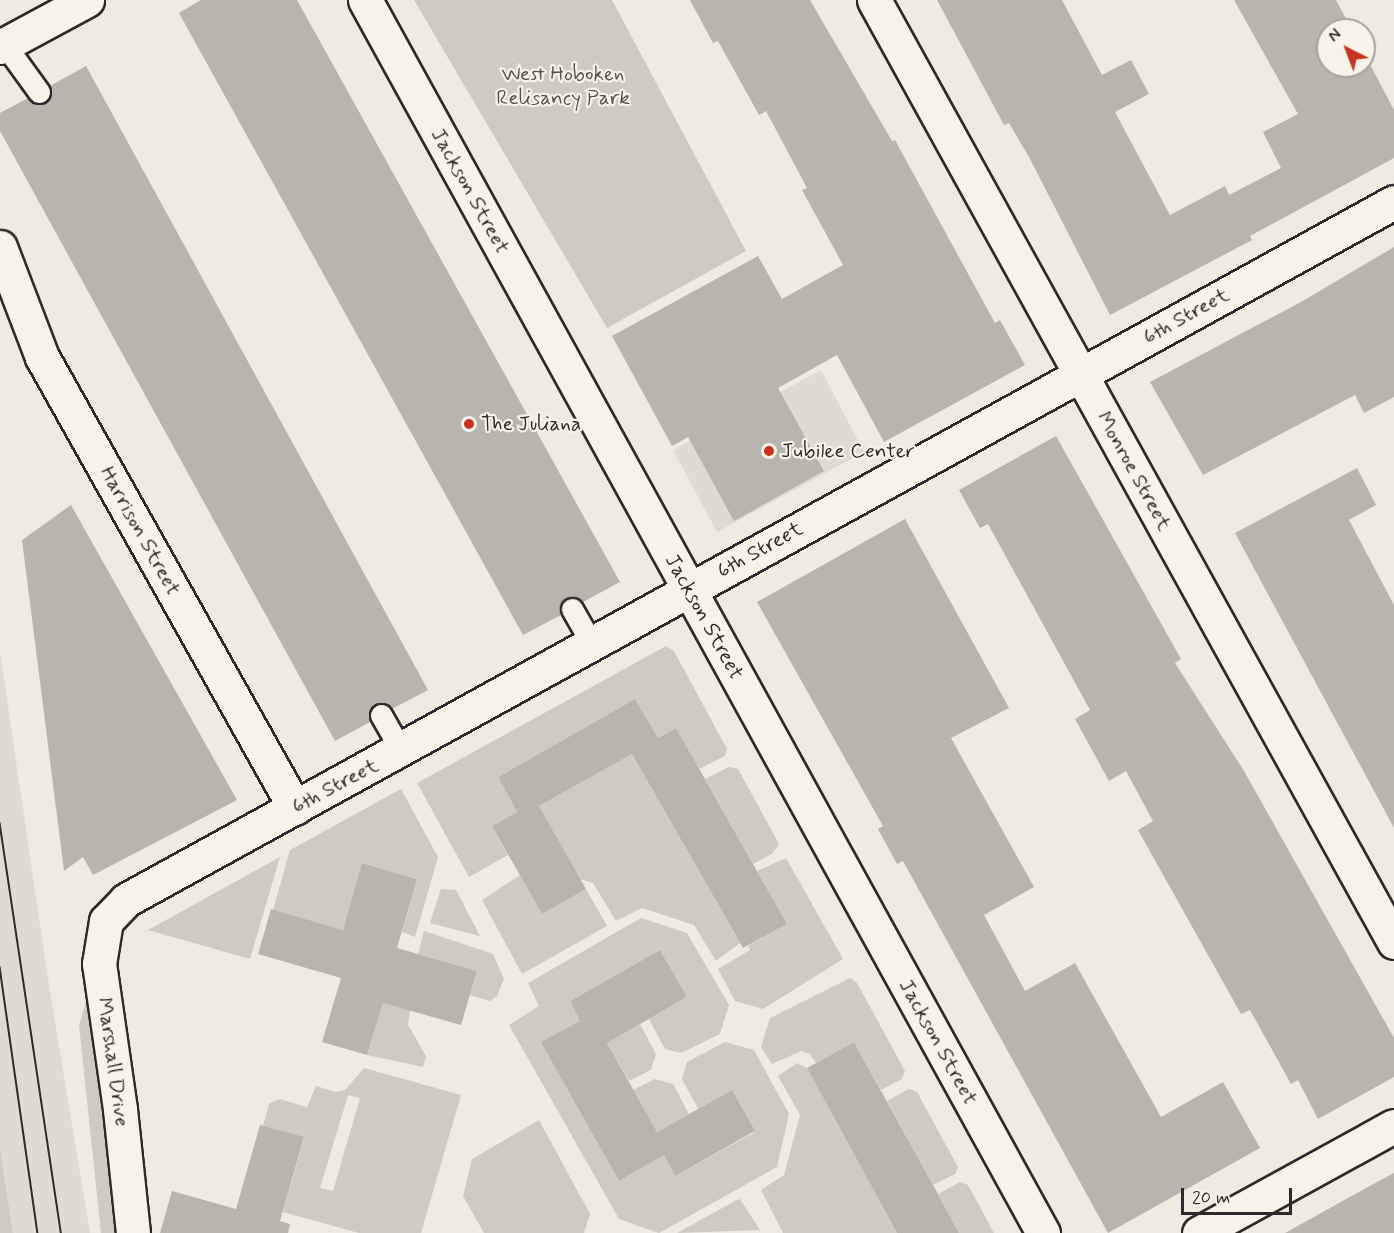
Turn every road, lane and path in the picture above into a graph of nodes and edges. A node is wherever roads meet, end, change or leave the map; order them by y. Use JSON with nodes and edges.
{"nodes":[{"id":1,"x":87,"y":0,"type":"edge"},
{"id":2,"x":365,"y":0,"type":"edge"},
{"id":3,"x":874,"y":0,"type":"edge"},
{"id":4,"x":3,"y":46,"type":"edge"},
{"id":5,"x":39,"y":92,"type":"dead end"},
{"id":6,"x":1394,"y":202,"type":"edge"},
{"id":7,"x":0,"y":247,"type":"edge"},
{"id":8,"x":1080,"y":374,"type":"junction"},
{"id":9,"x":689,"y":590,"type":"junction"},
{"id":10,"x":572,"y":609,"type":"dead end"},
{"id":11,"x":592,"y":644,"type":"junction"},
{"id":12,"x":381,"y":716,"type":"dead end"},
{"id":13,"x":402,"y":750,"type":"junction"},
{"id":14,"x":295,"y":808,"type":"junction"},
{"id":15,"x":126,"y":900,"type":"joint"},
{"id":16,"x":1394,"y":942,"type":"edge"},
{"id":17,"x":1394,"y":1126,"type":"edge"},
{"id":18,"x":133,"y":1233,"type":"edge"},
{"id":19,"x":1043,"y":1233,"type":"edge"},
{"id":20,"x":1199,"y":1233,"type":"edge"}],
"edges":[{"from":1,"to":4,"type":"street"},
{"from":2,"to":9,"type":"street","name":"Jackson Street"},
{"from":3,"to":8,"type":"street","name":"Monroe Street"},
{"from":4,"to":5,"type":"lane"},
{"from":6,"to":8,"type":"street","name":"6th Street"},
{"from":7,"to":14,"type":"street","name":"Harrison Street"},
{"from":8,"to":9,"type":"street","name":"6th Street"},
{"from":8,"to":16,"type":"street","name":"Monroe Street"},
{"from":9,"to":11,"type":"street","name":"6th Street"},
{"from":9,"to":19,"type":"street","name":"Jackson Street"},
{"from":10,"to":11,"type":"lane"},
{"from":11,"to":13,"type":"street","name":"6th Street"},
{"from":12,"to":13,"type":"lane"},
{"from":13,"to":14,"type":"street","name":"6th Street"},
{"from":14,"to":15,"type":"street","name":"6th Street"},
{"from":15,"to":18,"type":"street","name":"Marshall Drive"},
{"from":17,"to":20,"type":"street"}]}
